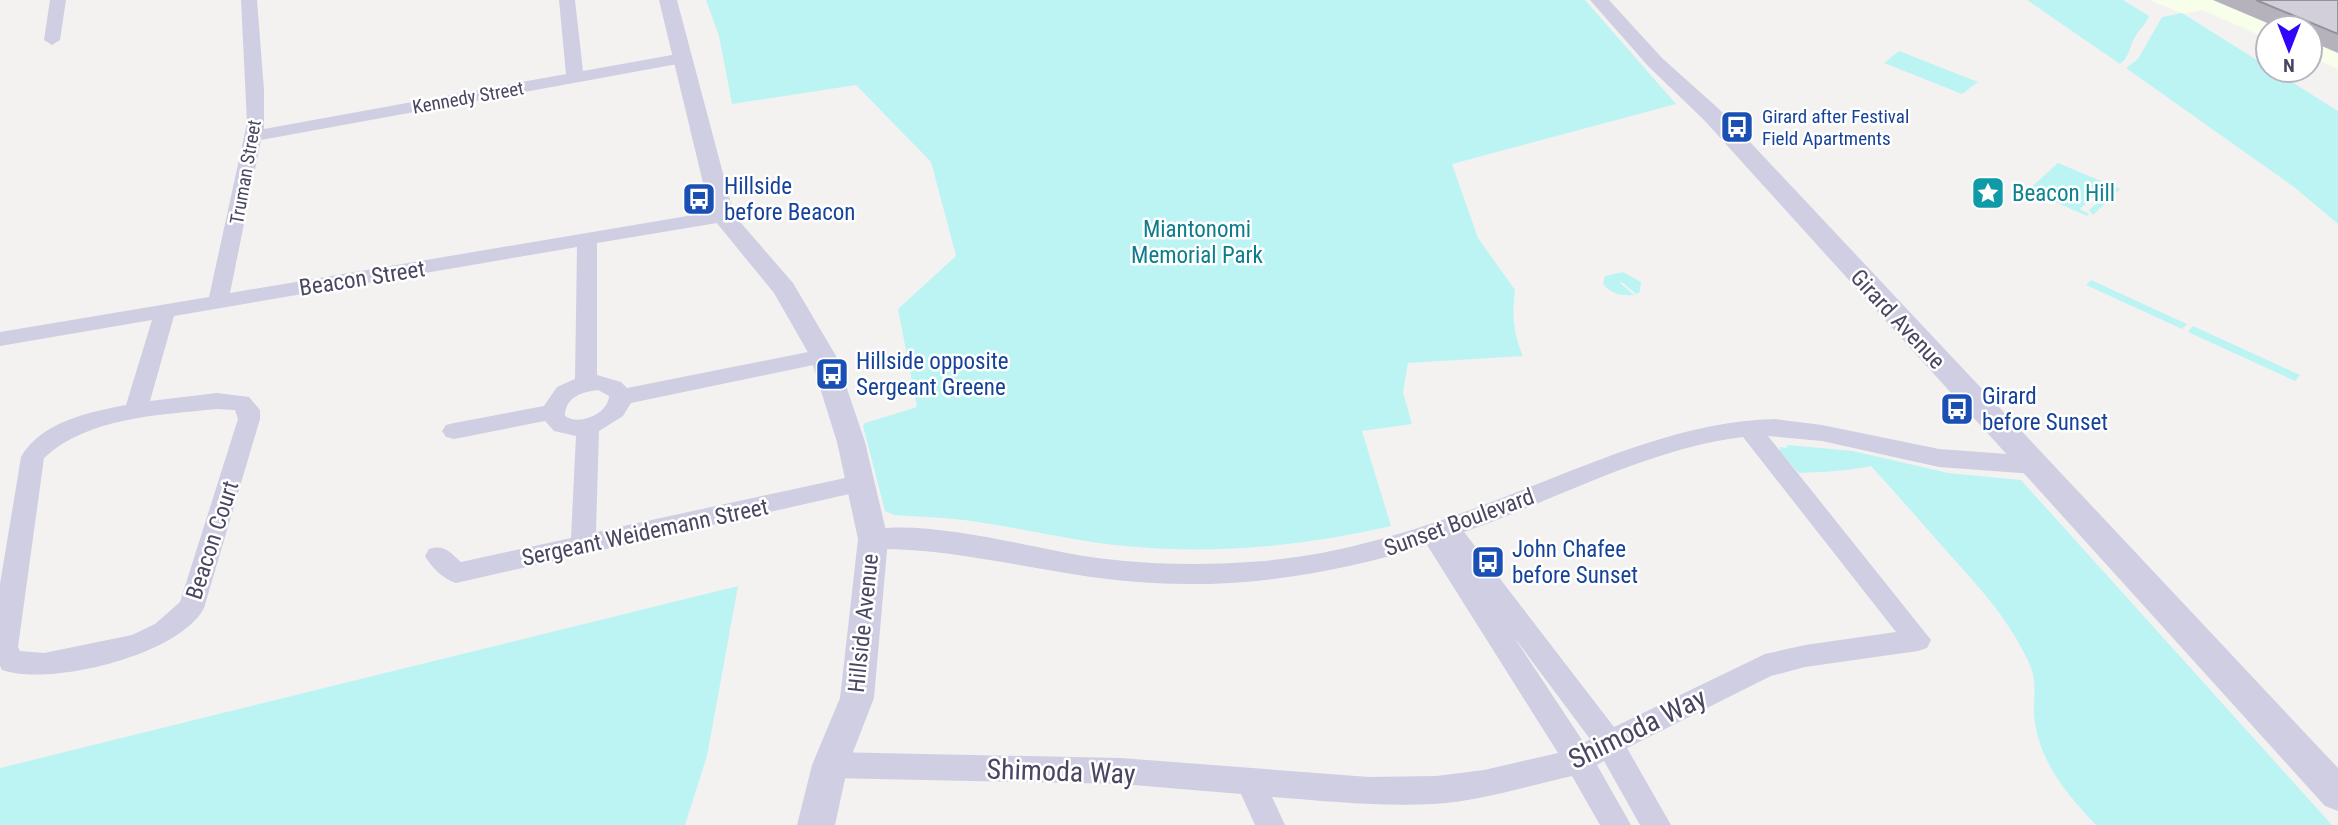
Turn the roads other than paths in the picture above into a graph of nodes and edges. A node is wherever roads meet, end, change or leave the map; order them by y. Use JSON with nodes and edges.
{"nodes":[{"id":1,"x":58,"y":0,"type":"edge"},
{"id":2,"x":249,"y":0,"type":"edge"},
{"id":3,"x":567,"y":0,"type":"edge"},
{"id":4,"x":668,"y":0,"type":"edge"},
{"id":5,"x":1599,"y":0,"type":"edge"},
{"id":6,"x":53,"y":36,"type":"dead end"},
{"id":7,"x":683,"y":58,"type":"junction"},
{"id":8,"x":575,"y":78,"type":"junction"},
{"id":9,"x":254,"y":136,"type":"junction"},
{"id":10,"x":723,"y":216,"type":"junction"},
{"id":11,"x":587,"y":240,"type":"junction"},
{"id":12,"x":218,"y":301,"type":"junction"},
{"id":13,"x":164,"y":311,"type":"junction"},
{"id":14,"x":0,"y":339,"type":"edge"},
{"id":15,"x":823,"y":356,"type":"junction"},
{"id":16,"x":586,"y":383,"type":"junction"},
{"id":17,"x":621,"y":397,"type":"junction"},
{"id":18,"x":136,"y":410,"type":"junction"},
{"id":19,"x":552,"y":412,"type":"junction"},
{"id":20,"x":587,"y":427,"type":"junction"},
{"id":21,"x":1749,"y":428,"type":"junction"},
{"id":22,"x":454,"y":431,"type":"dead end"},
{"id":23,"x":2035,"y":465,"type":"junction"},
{"id":24,"x":859,"y":484,"type":"junction"},
{"id":25,"x":1440,"y":532,"type":"junction"},
{"id":26,"x":873,"y":539,"type":"junction"},
{"id":27,"x":583,"y":546,"type":"junction"},
{"id":28,"x":438,"y":556,"type":"dead end"},
{"id":29,"x":1609,"y":743,"type":"junction"},
{"id":30,"x":1578,"y":761,"type":"junction"},
{"id":31,"x":830,"y":765,"type":"junction"},
{"id":32,"x":1250,"y":780,"type":"junction"},
{"id":33,"x":2338,"y":794,"type":"edge"},
{"id":34,"x":816,"y":825,"type":"edge"},
{"id":35,"x":1270,"y":825,"type":"edge"},
{"id":36,"x":1616,"y":825,"type":"edge"},
{"id":37,"x":1656,"y":825,"type":"edge"}],
"edges":[{"from":1,"to":6,"type":"street"},
{"from":2,"to":9,"type":"street","name":"Truman Street"},
{"from":3,"to":8,"type":"street"},
{"from":4,"to":7,"type":"street","name":"Hillside Avenue"},
{"from":5,"to":23,"type":"street","name":"Girard Avenue"},
{"from":7,"to":8,"type":"street","name":"Kennedy Street"},
{"from":7,"to":10,"type":"street","name":"Hillside Avenue"},
{"from":8,"to":9,"type":"street","name":"Kennedy Street"},
{"from":9,"to":12,"type":"street","name":"Truman Street"},
{"from":10,"to":11,"type":"street","name":"Beacon Street"},
{"from":10,"to":15,"type":"street","name":"Hillside Avenue"},
{"from":11,"to":12,"type":"street","name":"Beacon Street"},
{"from":11,"to":16,"type":"street"},
{"from":12,"to":13,"type":"street","name":"Beacon Street"},
{"from":13,"to":14,"type":"street","name":"Beacon Street"},
{"from":13,"to":18,"type":"street"},
{"from":15,"to":17,"type":"street"},
{"from":15,"to":24,"type":"street","name":"Hillside Avenue"},
{"from":16,"to":17,"type":"street"},
{"from":16,"to":19,"type":"street"},
{"from":17,"to":20,"type":"street"},
{"from":18,"to":18,"type":"street","name":"Beacon Court"},
{"from":19,"to":20,"type":"street"},
{"from":19,"to":22,"type":"street"},
{"from":20,"to":27,"type":"street"},
{"from":21,"to":23,"type":"street","name":"Sunset Boulevard"},
{"from":21,"to":25,"type":"street","name":"Sunset Boulevard"},
{"from":21,"to":29,"type":"street","name":"Shimoda Way"},
{"from":23,"to":33,"type":"street","name":"Girard Avenue"},
{"from":24,"to":26,"type":"street","name":"Hillside Avenue"},
{"from":24,"to":27,"type":"street","name":"Sergeant Weidemann Street"},
{"from":25,"to":26,"type":"street","name":"Sunset Boulevard"},
{"from":25,"to":29,"type":"street"},
{"from":25,"to":30,"type":"street"},
{"from":26,"to":31,"type":"street","name":"Hillside Avenue"},
{"from":27,"to":28,"type":"street","name":"Sergeant Weidemann Street"},
{"from":29,"to":30,"type":"street","name":"Shimoda Way"},
{"from":29,"to":37,"type":"street"},
{"from":30,"to":32,"type":"street","name":"Shimoda Way"},
{"from":30,"to":36,"type":"street"},
{"from":31,"to":32,"type":"street","name":"Shimoda Way"},
{"from":31,"to":34,"type":"street","name":"Hillside Avenue"},
{"from":32,"to":35,"type":"street"}]}
